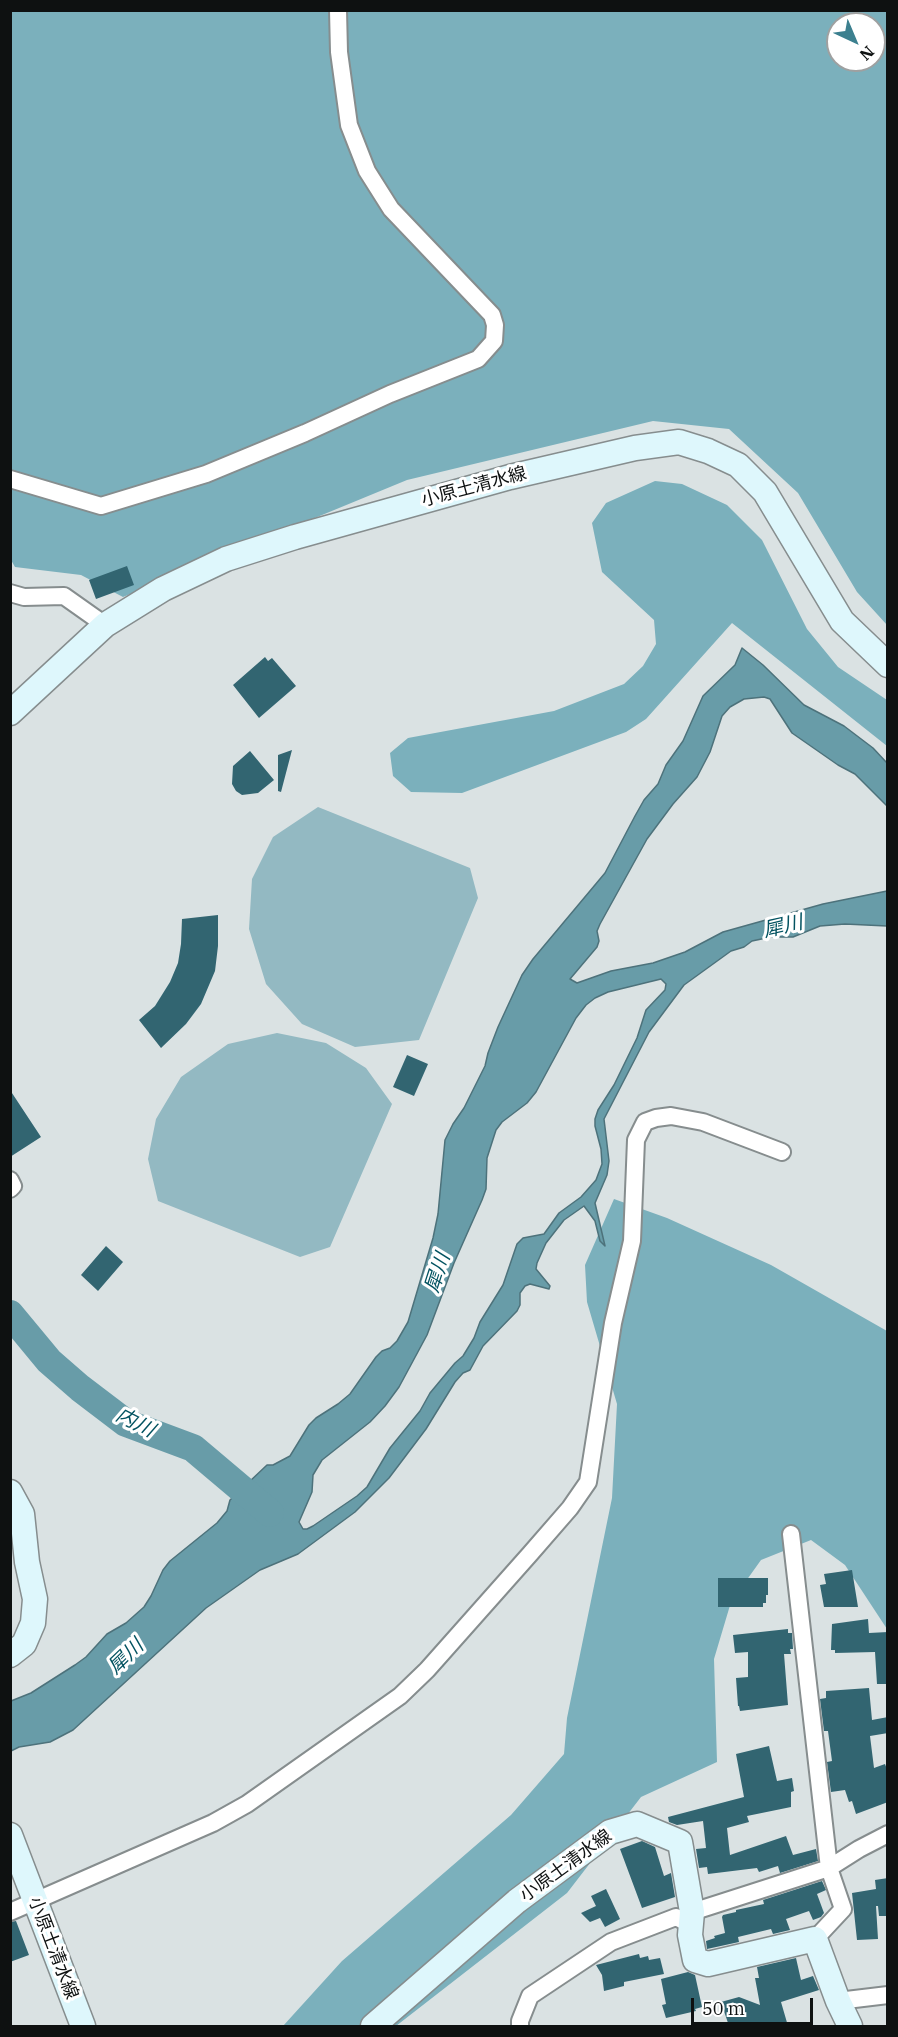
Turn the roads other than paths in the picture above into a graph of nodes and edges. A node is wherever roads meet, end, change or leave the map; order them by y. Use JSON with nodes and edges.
{"nodes":[{"id":1,"x":338,"y":10,"type":"edge"},
{"id":2,"x":10,"y":479,"type":"edge"},
{"id":3,"x":10,"y":593,"type":"edge"},
{"id":4,"x":105,"y":625,"type":"junction"},
{"id":5,"x":888,"y":665,"type":"edge"},
{"id":6,"x":10,"y":713,"type":"edge"},
{"id":7,"x":782,"y":1152,"type":"dead end"},
{"id":8,"x":10,"y":1180,"type":"edge"},
{"id":9,"x":10,"y":1189,"type":"edge"},
{"id":10,"x":10,"y":1492,"type":"edge"},
{"id":11,"x":791,"y":1534,"type":"dead end"},
{"id":12,"x":10,"y":1655,"type":"edge"},
{"id":13,"x":888,"y":1834,"type":"edge"},
{"id":14,"x":10,"y":1835,"type":"edge"},
{"id":15,"x":829,"y":1868,"type":"junction"},
{"id":16,"x":36,"y":1902,"type":"junction"},
{"id":17,"x":10,"y":1912,"type":"edge"},
{"id":18,"x":691,"y":1919,"type":"junction"},
{"id":19,"x":815,"y":1939,"type":"junction"},
{"id":20,"x":888,"y":1995,"type":"edge"},
{"id":21,"x":838,"y":2001,"type":"junction"},
{"id":22,"x":83,"y":2026,"type":"edge"},
{"id":23,"x":373,"y":2026,"type":"edge"},
{"id":24,"x":520,"y":2026,"type":"edge"},
{"id":25,"x":850,"y":2026,"type":"edge"}],
"edges":[{"from":1,"to":2,"type":"street"},
{"from":3,"to":4,"type":"street"},
{"from":4,"to":5,"type":"main road","name":"小原土清水線"},
{"from":4,"to":6,"type":"main road","name":"小原土清水線"},
{"from":7,"to":16,"type":"street"},
{"from":8,"to":9,"type":"street"},
{"from":10,"to":12,"type":"main road"},
{"from":11,"to":15,"type":"street"},
{"from":13,"to":15,"type":"street"},
{"from":14,"to":16,"type":"main road","name":"小原土清水線"},
{"from":15,"to":18,"type":"street"},
{"from":15,"to":19,"type":"street"},
{"from":16,"to":17,"type":"street"},
{"from":16,"to":22,"type":"main road","name":"小原土清水線"},
{"from":18,"to":19,"type":"main road","name":"小原土清水線"},
{"from":18,"to":23,"type":"main road","name":"小原土清水線"},
{"from":18,"to":24,"type":"street"},
{"from":19,"to":21,"type":"main road"},
{"from":20,"to":21,"type":"street"},
{"from":21,"to":25,"type":"main road"}]}
